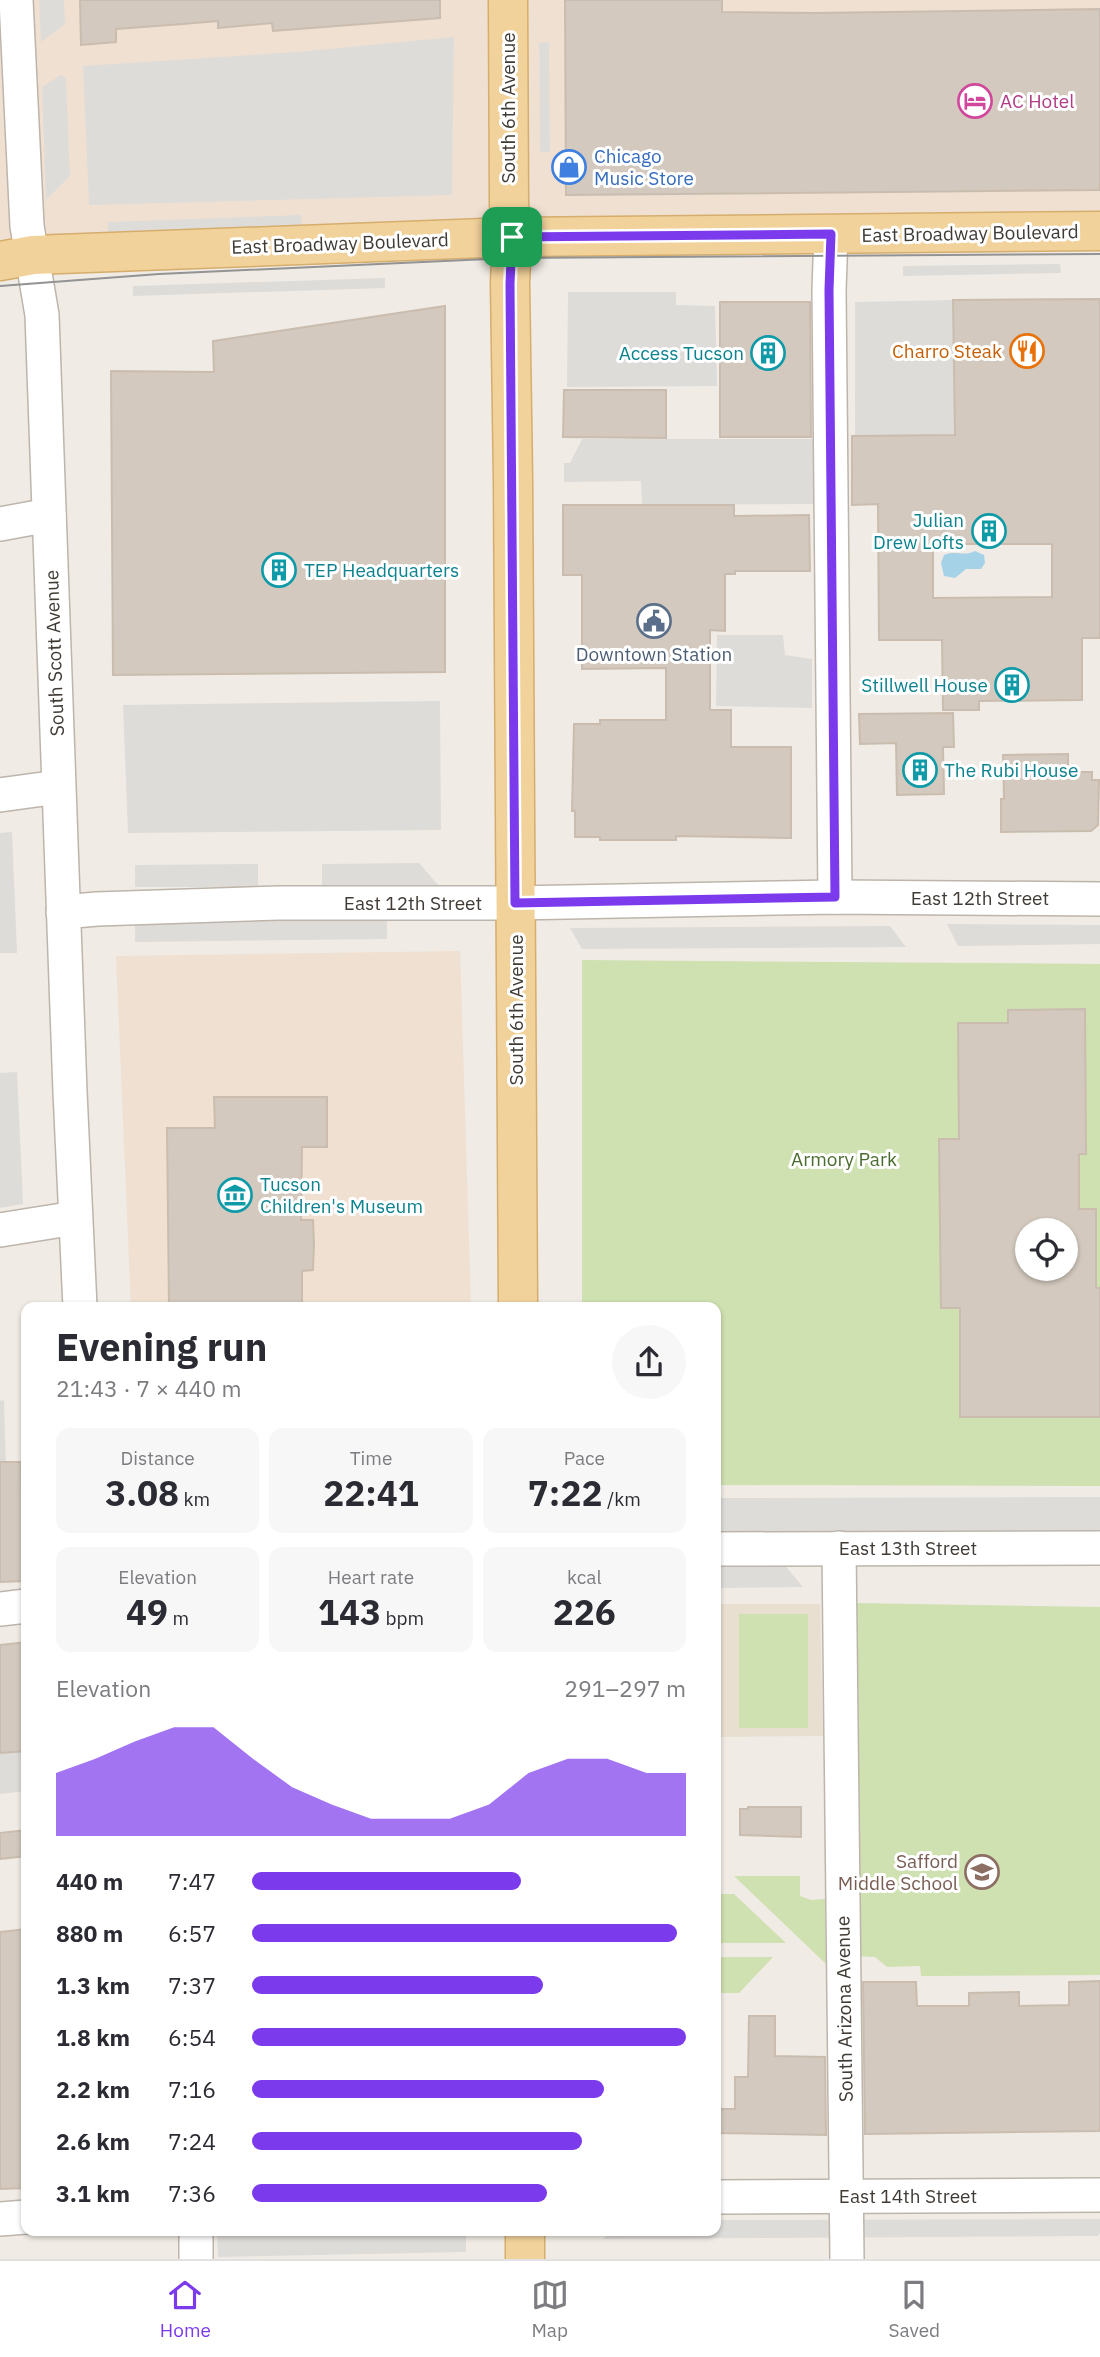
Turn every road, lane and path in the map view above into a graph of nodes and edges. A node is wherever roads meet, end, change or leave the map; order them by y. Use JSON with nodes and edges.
{"nodes":[{"id":1,"x":16,"y":0,"type":"edge"},
{"id":2,"x":508,"y":0,"type":"edge"},
{"id":3,"x":1100,"y":231,"type":"edge"},
{"id":4,"x":831,"y":234,"type":"junction"},
{"id":5,"x":512,"y":237,"type":"junction"},
{"id":6,"x":17,"y":258,"type":"edge"},
{"id":7,"x":49,"y":514,"type":"junction"},
{"id":8,"x":0,"y":524,"type":"edge"},
{"id":9,"x":58,"y":787,"type":"junction"},
{"id":10,"x":0,"y":795,"type":"edge"},
{"id":11,"x":835,"y":897,"type":"junction"},
{"id":12,"x":1100,"y":899,"type":"edge"},
{"id":13,"x":515,"y":903,"type":"junction"},
{"id":14,"x":63,"y":912,"type":"junction"},
{"id":15,"x":75,"y":1218,"type":"junction"},
{"id":16,"x":0,"y":1230,"type":"edge"},
{"id":17,"x":80,"y":1302,"type":"edge"},
{"id":18,"x":518,"y":1302,"type":"edge"},
{"id":19,"x":839,"y":1548,"type":"junction"},
{"id":20,"x":1100,"y":1548,"type":"edge"},
{"id":21,"x":721,"y":1549,"type":"edge"},
{"id":22,"x":21,"y":1607,"type":"edge"},
{"id":23,"x":0,"y":1609,"type":"edge"},
{"id":24,"x":1100,"y":2195,"type":"edge"},
{"id":25,"x":846,"y":2196,"type":"junction"},
{"id":26,"x":721,"y":2197,"type":"edge"},
{"id":27,"x":21,"y":2217,"type":"edge"},
{"id":28,"x":0,"y":2219,"type":"edge"},
{"id":29,"x":196,"y":2236,"type":"edge"},
{"id":30,"x":525,"y":2236,"type":"edge"},
{"id":31,"x":196,"y":2259,"type":"edge"},
{"id":32,"x":525,"y":2259,"type":"edge"},
{"id":33,"x":847,"y":2259,"type":"edge"}],
"edges":[{"from":1,"to":6,"type":"street","name":"South Scott Avenue"},
{"from":2,"to":5,"type":"main road","name":"South 6th Avenue"},
{"from":3,"to":4,"type":"main road","name":"East Broadway Boulevard"},
{"from":4,"to":5,"type":"main road","name":"East Broadway Boulevard"},
{"from":4,"to":11,"type":"street"},
{"from":5,"to":6,"type":"main road","name":"East Broadway Boulevard"},
{"from":5,"to":13,"type":"main road","name":"South 6th Avenue"},
{"from":6,"to":7,"type":"street","name":"South Scott Avenue"},
{"from":7,"to":8,"type":"street"},
{"from":7,"to":9,"type":"street","name":"South Scott Avenue"},
{"from":9,"to":10,"type":"street"},
{"from":9,"to":14,"type":"street","name":"South Scott Avenue"},
{"from":11,"to":12,"type":"street","name":"East 12th Street"},
{"from":11,"to":13,"type":"street","name":"East 12th Street"},
{"from":13,"to":14,"type":"street","name":"East 12th Street"},
{"from":13,"to":18,"type":"main road","name":"South 6th Avenue"},
{"from":14,"to":15,"type":"street","name":"South Scott Avenue"},
{"from":15,"to":16,"type":"street"},
{"from":15,"to":17,"type":"street","name":"South Scott Avenue"},
{"from":19,"to":20,"type":"street","name":"East 13th Street"},
{"from":19,"to":21,"type":"street","name":"East 13th Street"},
{"from":19,"to":25,"type":"street","name":"South Arizona Avenue"},
{"from":22,"to":23,"type":"street"},
{"from":24,"to":25,"type":"street","name":"East 14th Street"},
{"from":25,"to":26,"type":"street","name":"East 14th Street"},
{"from":25,"to":33,"type":"street","name":"South Arizona Avenue"},
{"from":27,"to":28,"type":"street"},
{"from":29,"to":31,"type":"street"},
{"from":30,"to":32,"type":"main road"}]}
